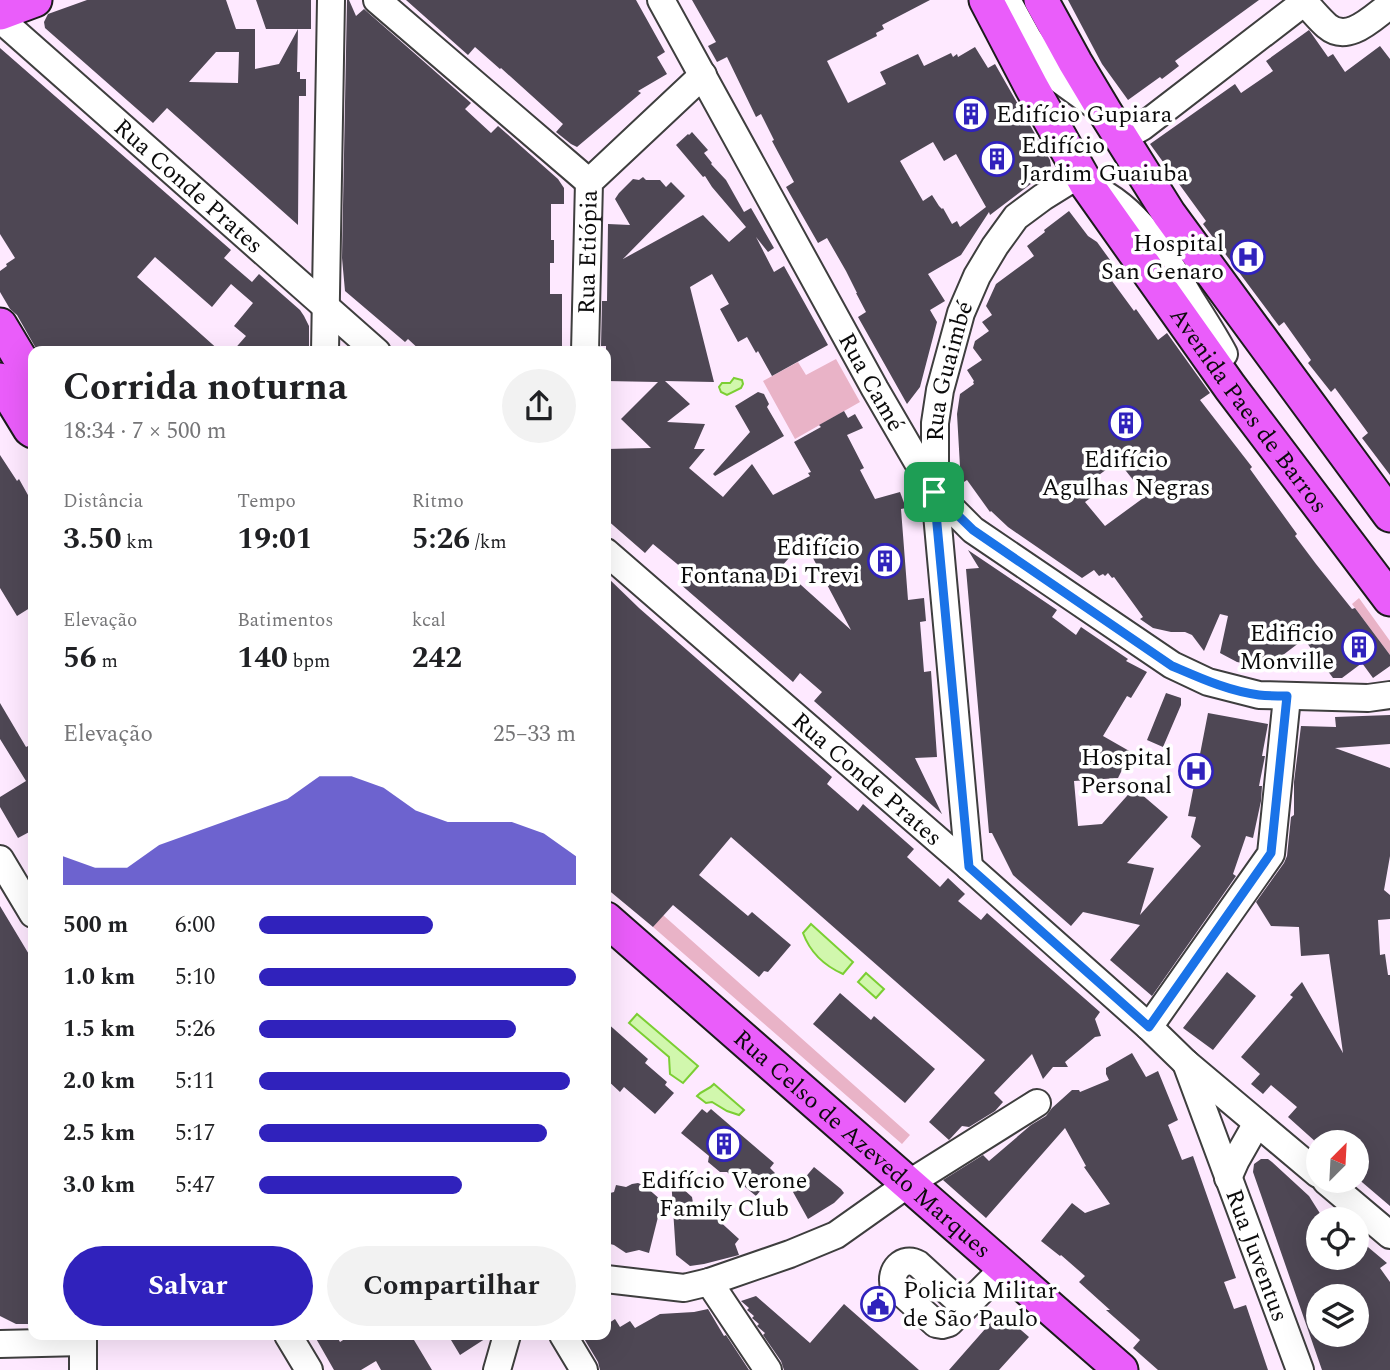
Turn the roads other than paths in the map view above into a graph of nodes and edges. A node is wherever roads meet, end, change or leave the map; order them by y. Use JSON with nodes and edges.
{"nodes":[{"id":1,"x":35,"y":0,"type":"edge"},
{"id":2,"x":331,"y":0,"type":"edge"},
{"id":3,"x":377,"y":0,"type":"edge"},
{"id":4,"x":661,"y":0,"type":"edge"},
{"id":5,"x":986,"y":0,"type":"edge"},
{"id":6,"x":1007,"y":0,"type":"edge"},
{"id":7,"x":1041,"y":0,"type":"edge"},
{"id":8,"x":1305,"y":1,"type":"edge"},
{"id":9,"x":1390,"y":5,"type":"edge"},
{"id":10,"x":0,"y":12,"type":"edge"},
{"id":11,"x":0,"y":19,"type":"edge"},
{"id":12,"x":703,"y":75,"type":"junction"},
{"id":13,"x":1113,"y":126,"type":"junction"},
{"id":14,"x":1083,"y":179,"type":"junction"},
{"id":15,"x":589,"y":182,"type":"junction"},
{"id":16,"x":324,"y":306,"type":"junction"},
{"id":17,"x":0,"y":325,"type":"edge"},
{"id":18,"x":325,"y":346,"type":"edge"},
{"id":19,"x":370,"y":346,"type":"edge"},
{"id":20,"x":585,"y":346,"type":"edge"},
{"id":21,"x":28,"y":372,"type":"edge"},
{"id":22,"x":0,"y":380,"type":"edge"},
{"id":23,"x":28,"y":427,"type":"edge"},
{"id":24,"x":934,"y":492,"type":"junction"},
{"id":25,"x":1390,"y":515,"type":"edge"},
{"id":26,"x":611,"y":556,"type":"edge"},
{"id":27,"x":1381,"y":573,"type":"edge"},
{"id":28,"x":1390,"y":599,"type":"edge"},
{"id":29,"x":1390,"y":695,"type":"edge"},
{"id":30,"x":1287,"y":696,"type":"junction"},
{"id":31,"x":0,"y":859,"type":"edge"},
{"id":32,"x":969,"y":867,"type":"junction"},
{"id":33,"x":28,"y":906,"type":"edge"},
{"id":34,"x":611,"y":923,"type":"edge"},
{"id":35,"x":1149,"y":1027,"type":"junction"},
{"id":36,"x":1186,"y":1063,"type":"junction"},
{"id":37,"x":1037,"y":1104,"type":"dead end"},
{"id":38,"x":1257,"y":1123,"type":"junction"},
{"id":39,"x":1306,"y":1164,"type":"edge"},
{"id":40,"x":1228,"y":1178,"type":"junction"},
{"id":41,"x":908,"y":1184,"type":"junction"},
{"id":42,"x":1341,"y":1194,"type":"edge"},
{"id":43,"x":1390,"y":1235,"type":"edge"},
{"id":44,"x":1004,"y":1268,"type":"junction"},
{"id":45,"x":611,"y":1280,"type":"edge"},
{"id":46,"x":709,"y":1282,"type":"junction"},
{"id":47,"x":965,"y":1307,"type":"dead end"},
{"id":48,"x":55,"y":1340,"type":"edge"},
{"id":49,"x":83,"y":1340,"type":"edge"},
{"id":50,"x":291,"y":1340,"type":"edge"},
{"id":51,"x":506,"y":1340,"type":"edge"},
{"id":52,"x":567,"y":1340,"type":"edge"},
{"id":53,"x":0,"y":1344,"type":"edge"},
{"id":54,"x":83,"y":1370,"type":"edge"},
{"id":55,"x":309,"y":1370,"type":"edge"},
{"id":56,"x":497,"y":1370,"type":"edge"},
{"id":57,"x":584,"y":1370,"type":"edge"},
{"id":58,"x":768,"y":1370,"type":"edge"},
{"id":59,"x":1121,"y":1370,"type":"edge"},
{"id":60,"x":1300,"y":1370,"type":"edge"}],
"edges":[{"from":1,"to":10,"type":"main road"},
{"from":2,"to":16,"type":"street"},
{"from":3,"to":15,"type":"street"},
{"from":4,"to":12,"type":"street","name":"Rua Camé"},
{"from":5,"to":14,"type":"main road","name":"Avenida Paes de Barros"},
{"from":6,"to":13,"type":"street"},
{"from":7,"to":13,"type":"main road","name":"Avenida Paes de Barros"},
{"from":8,"to":9,"type":"street"},
{"from":8,"to":13,"type":"street"},
{"from":11,"to":16,"type":"street","name":"Rua Conde Prates"},
{"from":12,"to":15,"type":"street","name":"Rua Etiópia"},
{"from":12,"to":24,"type":"street","name":"Rua Camé"},
{"from":13,"to":25,"type":"main road","name":"Avenida Paes de Barros"},
{"from":14,"to":24,"type":"street","name":"Rua Guaimbé"},
{"from":14,"to":27,"type":"main road","name":"Avenida Paes de Barros"},
{"from":15,"to":20,"type":"street","name":"Rua Etiópia"},
{"from":16,"to":18,"type":"street"},
{"from":16,"to":19,"type":"street","name":"Rua Conde Prates"},
{"from":17,"to":21,"type":"main road"},
{"from":22,"to":23,"type":"main road"},
{"from":24,"to":30,"type":"street","name":"Rua Camé"},
{"from":24,"to":32,"type":"street","name":"Rua Guaimbé"},
{"from":26,"to":32,"type":"street","name":"Rua Conde Prates"},
{"from":27,"to":28,"type":"main road","name":"Avenida Paes de Barros"},
{"from":29,"to":30,"type":"street","name":"Rua Camé"},
{"from":30,"to":35,"type":"street"},
{"from":31,"to":33,"type":"street"},
{"from":32,"to":35,"type":"street","name":"Rua Conde Prates"},
{"from":34,"to":41,"type":"main road","name":"Rua Celso de Azevedo Marques"},
{"from":35,"to":36,"type":"street","name":"Rua Conde Prates"},
{"from":36,"to":38,"type":"street","name":"Rua Conde Prates"},
{"from":36,"to":40,"type":"street","name":"Rua Juventus"},
{"from":37,"to":41,"type":"street"},
{"from":38,"to":39,"type":"street","name":"Rua Conde Prates"},
{"from":38,"to":40,"type":"street","name":"Rua Juventus"},
{"from":40,"to":60,"type":"street","name":"Rua Juventus"},
{"from":41,"to":44,"type":"main road","name":"Rua Celso de Azevedo Marques"},
{"from":41,"to":46,"type":"street"},
{"from":42,"to":43,"type":"street"},
{"from":44,"to":47,"type":"street"},
{"from":44,"to":59,"type":"main road","name":"Rua Celso de Azevedo Marques"},
{"from":45,"to":46,"type":"street"},
{"from":46,"to":58,"type":"street"},
{"from":48,"to":53,"type":"street"},
{"from":49,"to":54,"type":"street"},
{"from":50,"to":55,"type":"street"},
{"from":51,"to":56,"type":"street"},
{"from":52,"to":57,"type":"street"}]}
